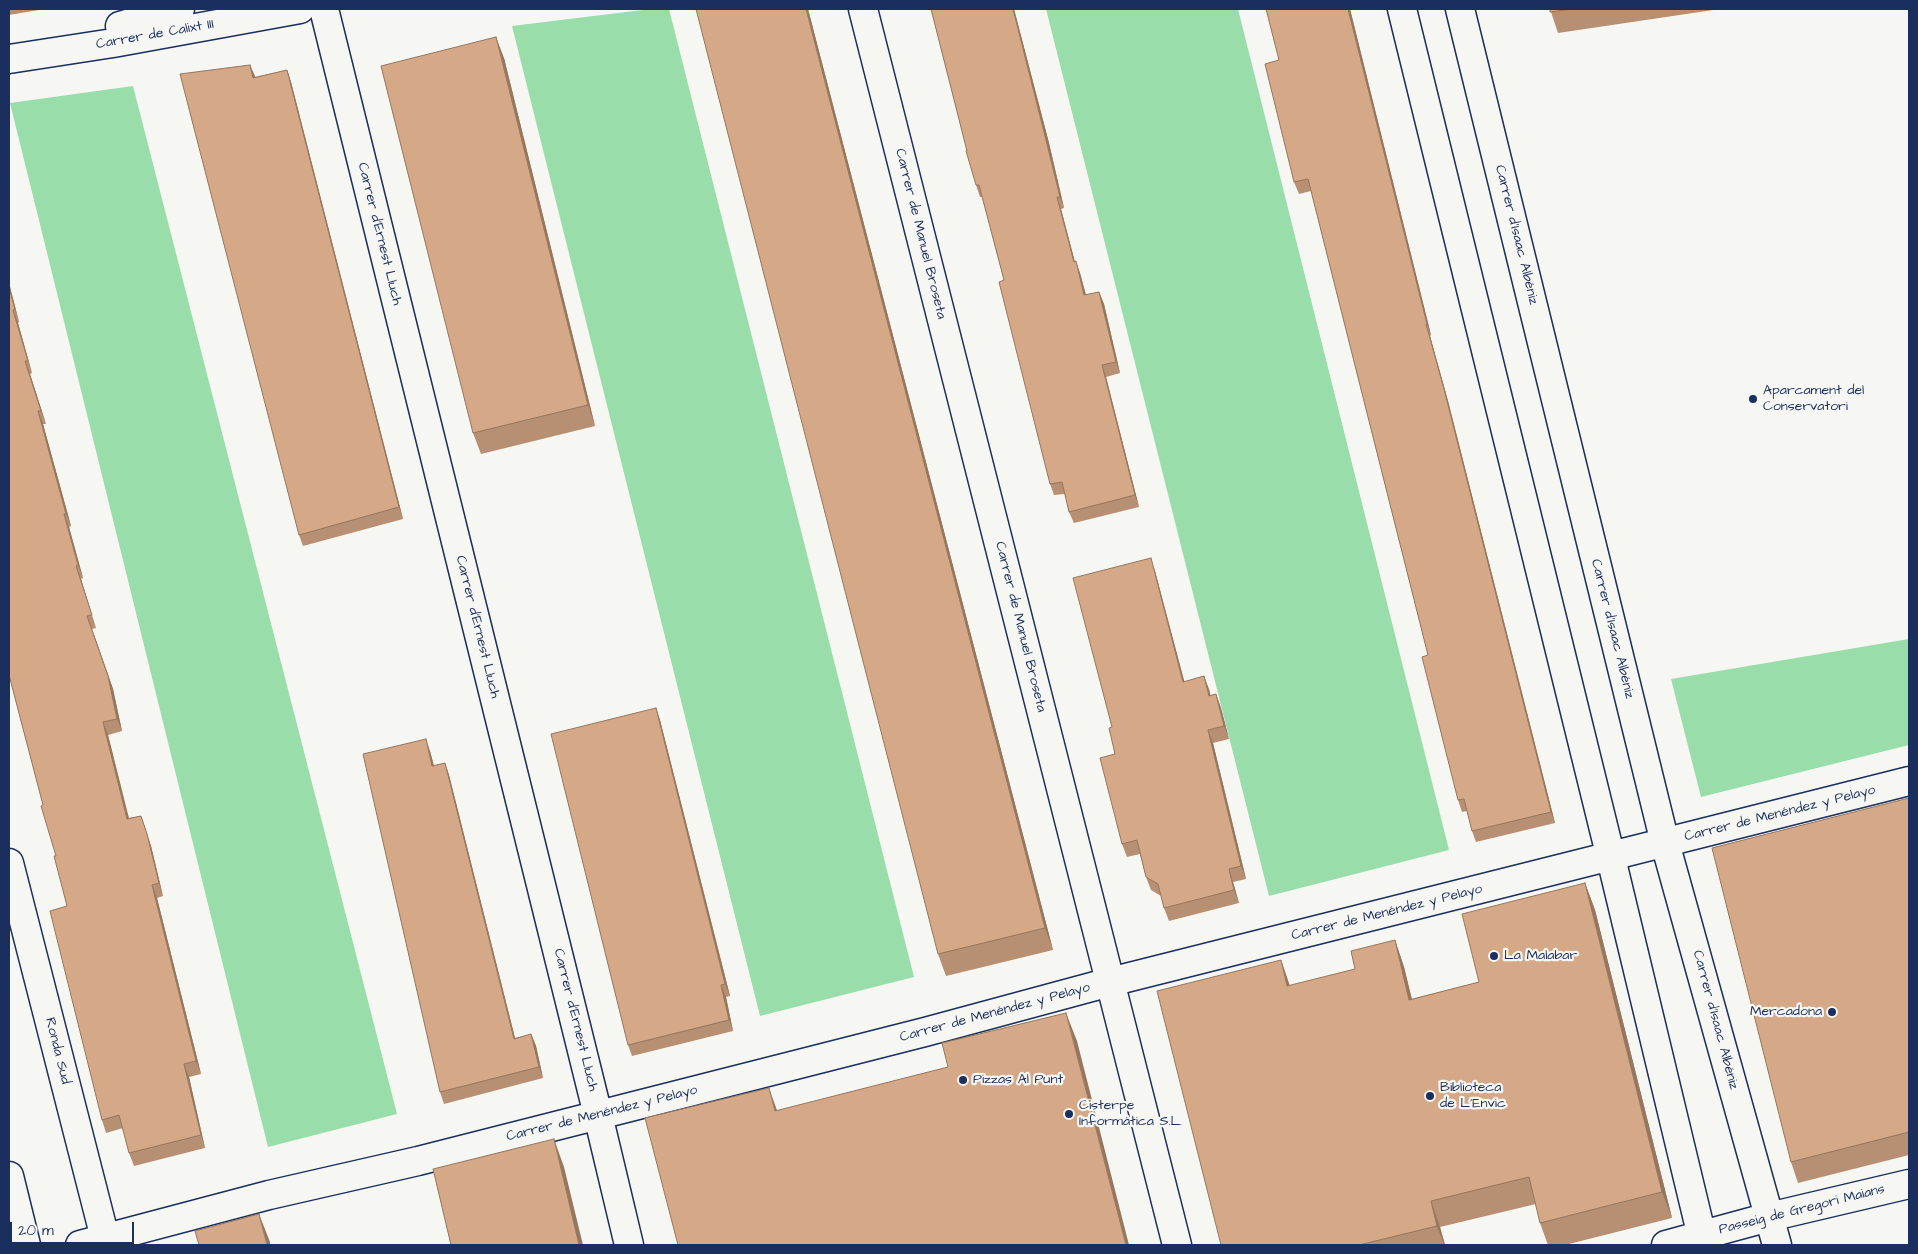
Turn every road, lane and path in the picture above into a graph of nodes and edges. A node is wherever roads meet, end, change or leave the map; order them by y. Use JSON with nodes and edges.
{"nodes":[{"id":1,"x":180,"y":9,"type":"edge"},
{"id":2,"x":300,"y":9,"type":"edge"},
{"id":3,"x":324,"y":9,"type":"edge"},
{"id":4,"x":863,"y":9,"type":"edge"},
{"id":5,"x":1402,"y":9,"type":"edge"},
{"id":6,"x":1460,"y":9,"type":"edge"},
{"id":7,"x":110,"y":27,"type":"edge"},
{"id":8,"x":9,"y":58,"type":"edge"},
{"id":9,"x":1909,"y":781,"type":"edge"},
{"id":10,"x":1666,"y":843,"type":"junction"},
{"id":11,"x":1611,"y":858,"type":"junction"},
{"id":12,"x":9,"y":863,"type":"edge"},
{"id":13,"x":1110,"y":982,"type":"junction"},
{"id":14,"x":598,"y":1115,"type":"junction"},
{"id":15,"x":9,"y":1176,"type":"edge"},
{"id":16,"x":1909,"y":1184,"type":"edge"},
{"id":17,"x":1769,"y":1217,"type":"junction"},
{"id":18,"x":1703,"y":1241,"type":"edge"},
{"id":19,"x":92,"y":1242,"type":"edge"},
{"id":20,"x":26,"y":1245,"type":"edge"},
{"id":21,"x":629,"y":1245,"type":"edge"},
{"id":22,"x":1177,"y":1245,"type":"edge"},
{"id":23,"x":1666,"y":1245,"type":"edge"},
{"id":24,"x":1777,"y":1245,"type":"edge"}],
"edges":[{"from":1,"to":7,"type":"street","name":"Carrer de Calixt III"},
{"from":2,"to":7,"type":"street","name":"Carrer de Calixt III"},
{"from":3,"to":14,"type":"street","name":"Carrer d'Ernest Lluch"},
{"from":4,"to":13,"type":"street","name":"Carrer de Manuel Broseta"},
{"from":5,"to":11,"type":"street"},
{"from":6,"to":10,"type":"street","name":"Carrer d'Isaac Albéniz"},
{"from":7,"to":8,"type":"street","name":"Carrer de Calixt III"},
{"from":9,"to":10,"type":"street","name":"Carrer de Menéndez y Pelayo"},
{"from":10,"to":11,"type":"street","name":"Carrer de Menéndez y Pelayo"},
{"from":10,"to":17,"type":"street","name":"Carrer d'Isaac Albéniz"},
{"from":11,"to":13,"type":"street","name":"Carrer de Menéndez y Pelayo"},
{"from":11,"to":18,"type":"street"},
{"from":12,"to":19,"type":"street","name":"Ronda Sud"},
{"from":13,"to":14,"type":"street","name":"Carrer de Menéndez y Pelayo"},
{"from":13,"to":22,"type":"street","name":"Carrer de Manuel Broseta"},
{"from":14,"to":19,"type":"street","name":"Carrer de Menéndez y Pelayo"},
{"from":14,"to":21,"type":"street","name":"Carrer d'Ernest Lluch"},
{"from":15,"to":20,"type":"street"},
{"from":16,"to":17,"type":"street","name":"Passeig de Gregori Maians"},
{"from":17,"to":18,"type":"street","name":"Passeig de Gregori Maians"},
{"from":17,"to":24,"type":"street","name":"Carrer d'Isaac Albéniz"},
{"from":18,"to":23,"type":"street","name":"Passeig de Gregori Maians"}]}
